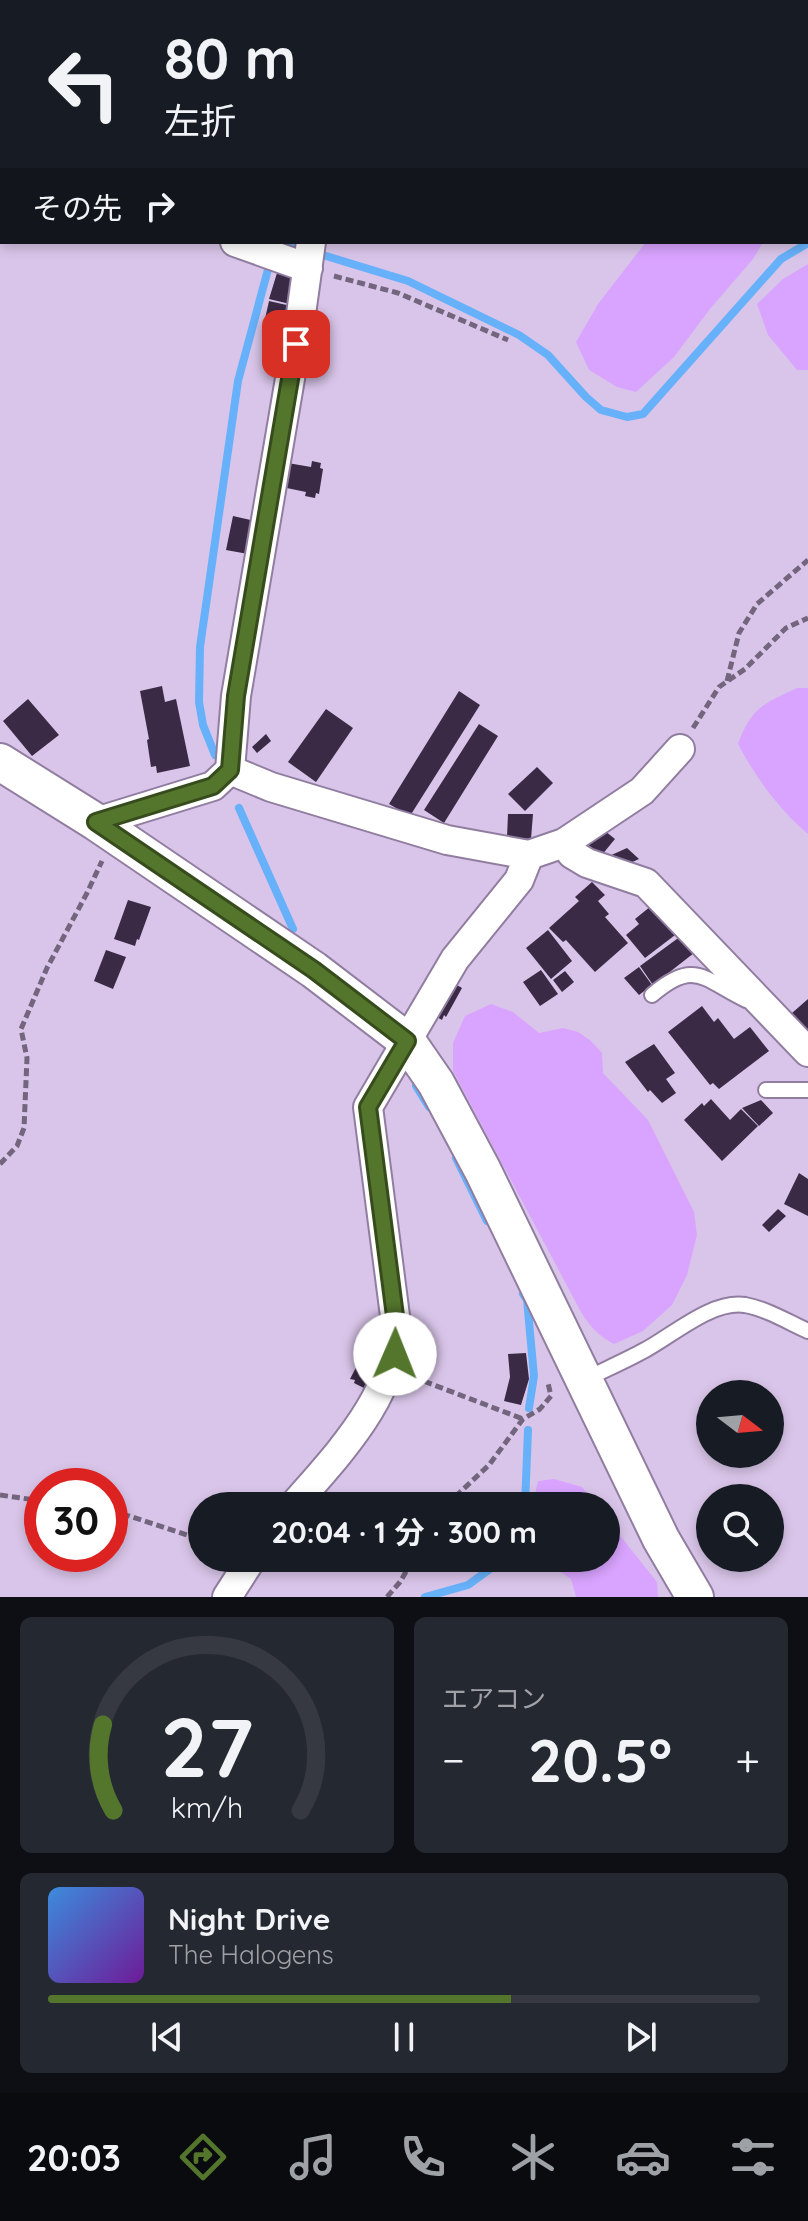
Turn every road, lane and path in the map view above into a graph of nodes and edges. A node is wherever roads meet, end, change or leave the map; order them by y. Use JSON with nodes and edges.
{"nodes":[{"id":1,"x":247,"y":244,"type":"edge"},
{"id":2,"x":310,"y":255,"type":"edge"},
{"id":3,"x":508,"y":340,"type":"dead end"},
{"id":4,"x":808,"y":560,"type":"edge"},
{"id":5,"x":808,"y":618,"type":"edge"},
{"id":6,"x":727,"y":681,"type":"junction"},
{"id":7,"x":680,"y":749,"type":"joint"},
{"id":8,"x":0,"y":762,"type":"edge"},
{"id":9,"x":230,"y":770,"type":"junction"},
{"id":10,"x":105,"y":828,"type":"junction"},
{"id":11,"x":564,"y":843,"type":"junction"},
{"id":12,"x":529,"y":855,"type":"junction"},
{"id":13,"x":652,"y":995,"type":"dead end"},
{"id":14,"x":769,"y":1010,"type":"junction"},
{"id":15,"x":407,"y":1041,"type":"junction"},
{"id":16,"x":808,"y":1052,"type":"edge"},
{"id":17,"x":766,"y":1090,"type":"dead end"},
{"id":18,"x":808,"y":1090,"type":"edge"},
{"id":19,"x":0,"y":1164,"type":"edge"},
{"id":20,"x":808,"y":1331,"type":"edge"},
{"id":21,"x":390,"y":1368,"type":"junction"},
{"id":22,"x":584,"y":1380,"type":"junction"},
{"id":23,"x":548,"y":1382,"type":"dead end"},
{"id":24,"x":523,"y":1419,"type":"junction"},
{"id":25,"x":305,"y":1492,"type":"edge"},
{"id":26,"x":460,"y":1492,"type":"edge"},
{"id":27,"x":0,"y":1495,"type":"edge"},
{"id":28,"x":24,"y":1498,"type":"edge"},
{"id":29,"x":128,"y":1517,"type":"edge"},
{"id":30,"x":188,"y":1535,"type":"edge"},
{"id":31,"x":243,"y":1572,"type":"edge"},
{"id":32,"x":406,"y":1572,"type":"edge"},
{"id":33,"x":227,"y":1597,"type":"edge"},
{"id":34,"x":387,"y":1597,"type":"edge"},
{"id":35,"x":695,"y":1597,"type":"edge"}],
"edges":[{"from":1,"to":2,"type":"street"},
{"from":2,"to":3,"type":"path"},
{"from":2,"to":9,"type":"street"},
{"from":4,"to":6,"type":"path"},
{"from":5,"to":6,"type":"path"},
{"from":6,"to":7,"type":"path"},
{"from":7,"to":11,"type":"street"},
{"from":8,"to":10,"type":"street"},
{"from":9,"to":10,"type":"street"},
{"from":9,"to":12,"type":"street"},
{"from":10,"to":15,"type":"street"},
{"from":10,"to":19,"type":"path"},
{"from":11,"to":12,"type":"street"},
{"from":11,"to":14,"type":"street"},
{"from":12,"to":15,"type":"street"},
{"from":13,"to":14,"type":"lane"},
{"from":14,"to":16,"type":"street"},
{"from":15,"to":21,"type":"street"},
{"from":15,"to":22,"type":"street"},
{"from":17,"to":18,"type":"lane"},
{"from":20,"to":22,"type":"lane"},
{"from":21,"to":24,"type":"path"},
{"from":21,"to":25,"type":"street"},
{"from":22,"to":35,"type":"street"},
{"from":23,"to":24,"type":"path"},
{"from":24,"to":26,"type":"path"},
{"from":27,"to":28,"type":"path"},
{"from":29,"to":30,"type":"path"},
{"from":31,"to":33,"type":"street"},
{"from":32,"to":34,"type":"path"}]}
